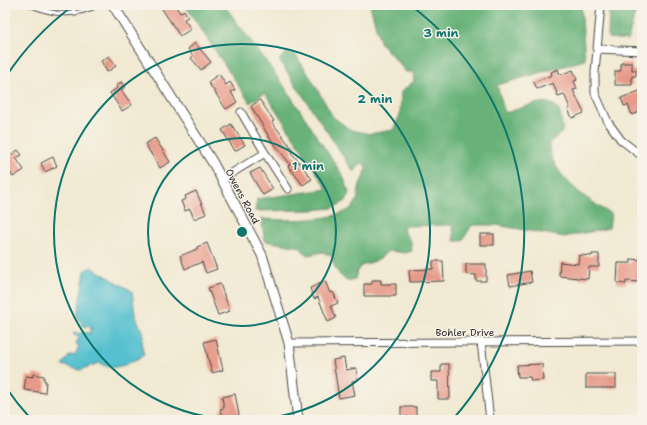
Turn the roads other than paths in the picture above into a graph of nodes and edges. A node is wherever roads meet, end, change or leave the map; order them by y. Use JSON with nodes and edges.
{"nodes":[{"id":1,"x":30,"y":5,"type":"edge"},
{"id":2,"x":71,"y":5,"type":"edge"},
{"id":3,"x":99,"y":5,"type":"edge"},
{"id":4,"x":113,"y":5,"type":"edge"},
{"id":5,"x":601,"y":5,"type":"edge"},
{"id":6,"x":75,"y":14,"type":"junction"},
{"id":7,"x":597,"y":49,"type":"junction"},
{"id":8,"x":642,"y":52,"type":"edge"},
{"id":9,"x":241,"y":112,"type":"dead end"},
{"id":10,"x":266,"y":153,"type":"junction"},
{"id":11,"x":642,"y":156,"type":"edge"},
{"id":12,"x":222,"y":179,"type":"junction"},
{"id":13,"x":288,"y":189,"type":"dead end"},
{"id":14,"x":642,"y":341,"type":"edge"},
{"id":15,"x":481,"y":342,"type":"junction"},
{"id":16,"x":288,"y":343,"type":"junction"},
{"id":17,"x":298,"y":420,"type":"edge"},
{"id":18,"x":490,"y":420,"type":"edge"}],
"edges":[{"from":1,"to":6,"type":"lane"},
{"from":2,"to":6,"type":"lane"},
{"from":3,"to":6,"type":"lane"},
{"from":4,"to":12,"type":"street","name":"Owens Road"},
{"from":5,"to":7,"type":"street"},
{"from":7,"to":8,"type":"street"},
{"from":7,"to":11,"type":"street"},
{"from":9,"to":10,"type":"street"},
{"from":10,"to":12,"type":"street"},
{"from":10,"to":13,"type":"street"},
{"from":12,"to":16,"type":"street","name":"Owens Road"},
{"from":14,"to":15,"type":"street","name":"Bohler Drive"},
{"from":15,"to":16,"type":"street","name":"Bohler Drive"},
{"from":15,"to":18,"type":"street"},
{"from":16,"to":17,"type":"street","name":"Owens Road"}]}
